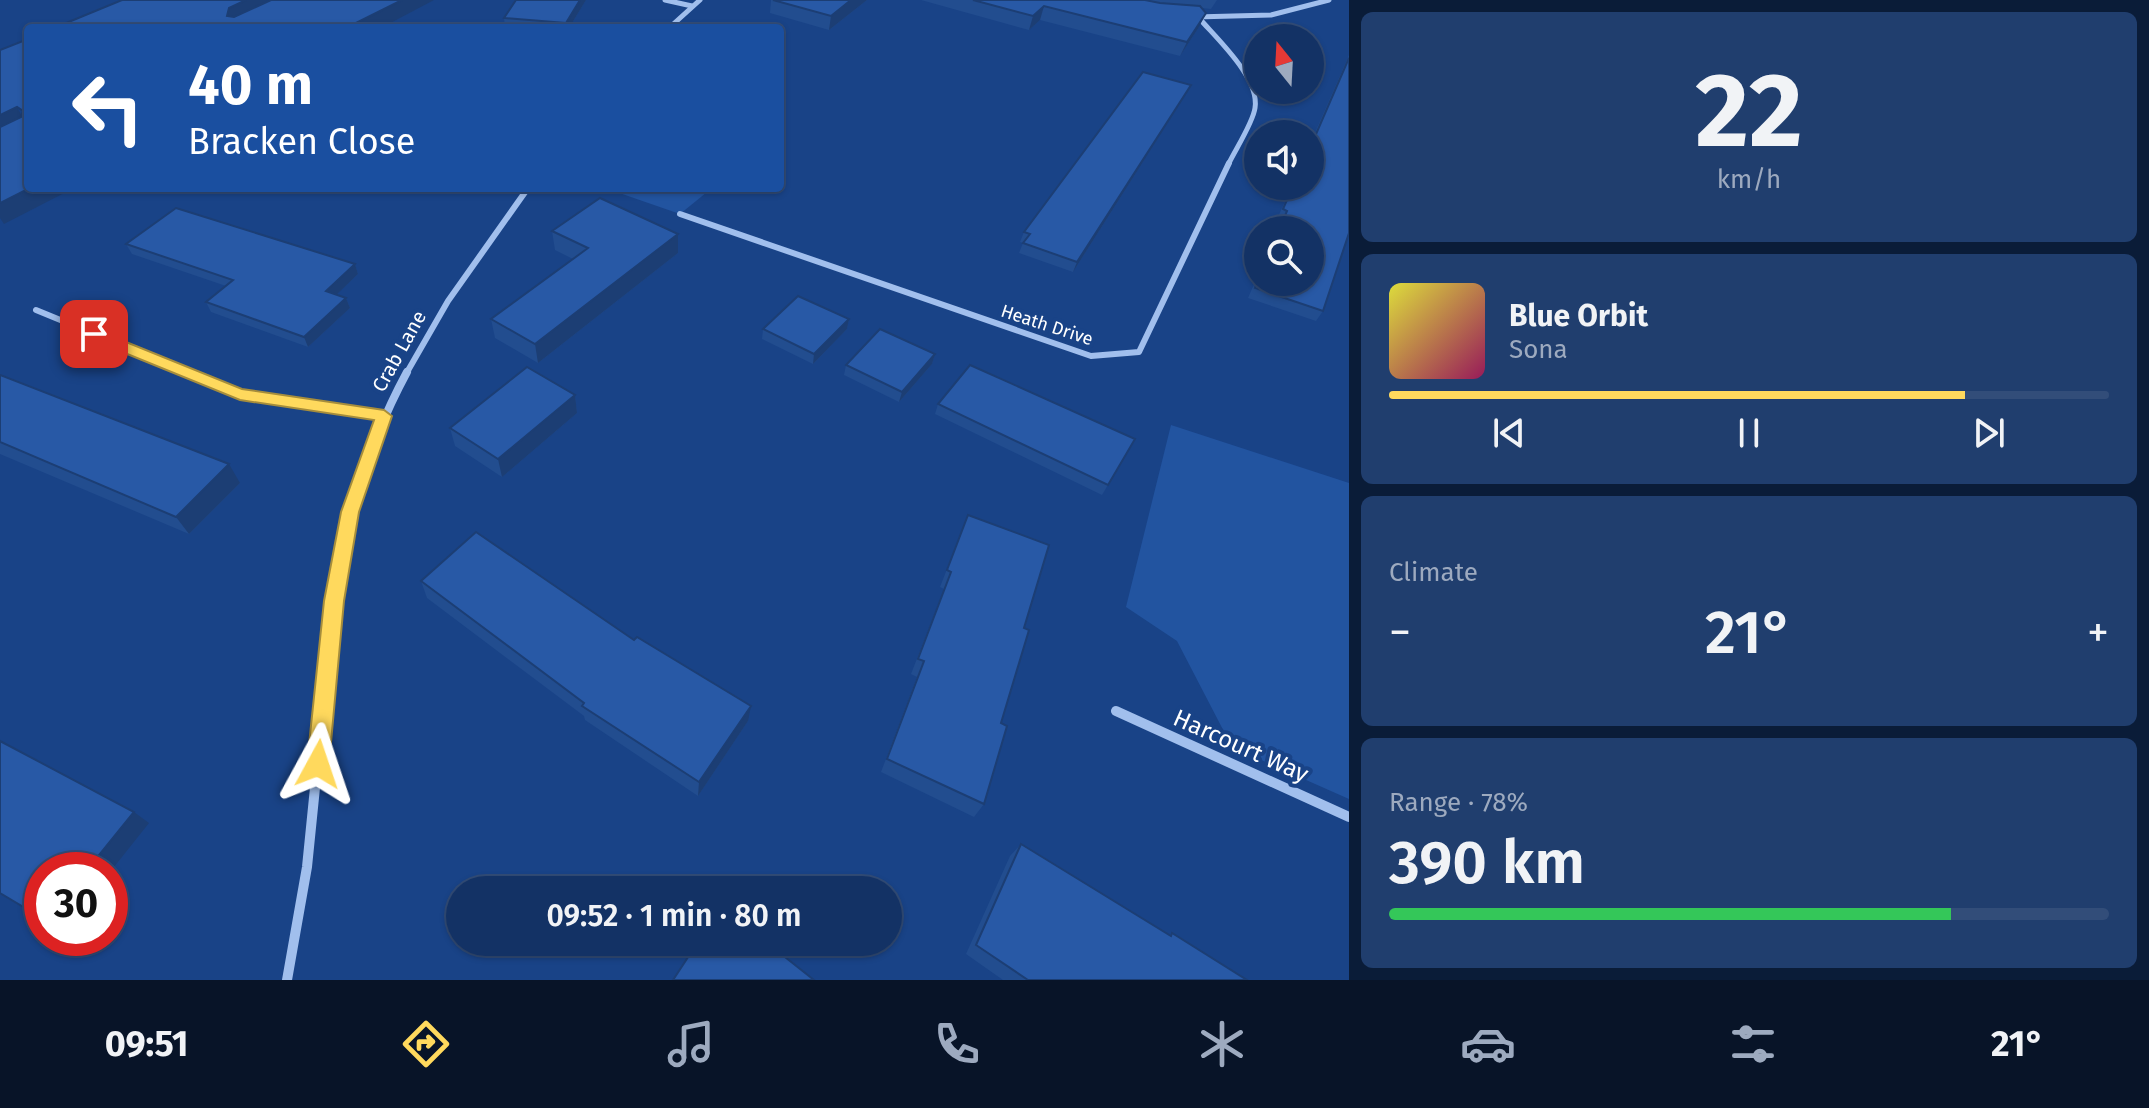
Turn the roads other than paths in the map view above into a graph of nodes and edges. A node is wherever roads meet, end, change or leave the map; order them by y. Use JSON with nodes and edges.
{"nodes":[{"id":1,"x":665,"y":0,"type":"edge"},
{"id":2,"x":700,"y":0,"type":"edge"},
{"id":3,"x":1329,"y":0,"type":"edge"},
{"id":4,"x":692,"y":6,"type":"junction"},
{"id":5,"x":1184,"y":16,"type":"edge"},
{"id":6,"x":1199,"y":18,"type":"junction"},
{"id":7,"x":673,"y":24,"type":"edge"},
{"id":8,"x":525,"y":192,"type":"edge"},
{"id":9,"x":680,"y":214,"type":"dead end"},
{"id":10,"x":36,"y":310,"type":"dead end"},
{"id":11,"x":384,"y":416,"type":"junction"},
{"id":12,"x":1116,"y":711,"type":"dead end"},
{"id":13,"x":1349,"y":817,"type":"edge"},
{"id":14,"x":287,"y":980,"type":"edge"}],
"edges":[{"from":1,"to":4,"type":"street"},
{"from":2,"to":4,"type":"street"},
{"from":3,"to":6,"type":"street"},
{"from":4,"to":7,"type":"street"},
{"from":5,"to":6,"type":"street"},
{"from":6,"to":9,"type":"street","name":"Heath Drive"},
{"from":8,"to":11,"type":"street","name":"Crab Lane"},
{"from":10,"to":11,"type":"street"},
{"from":11,"to":14,"type":"street","name":"Crab Lane"},
{"from":12,"to":13,"type":"street","name":"Harcourt Way"}]}
